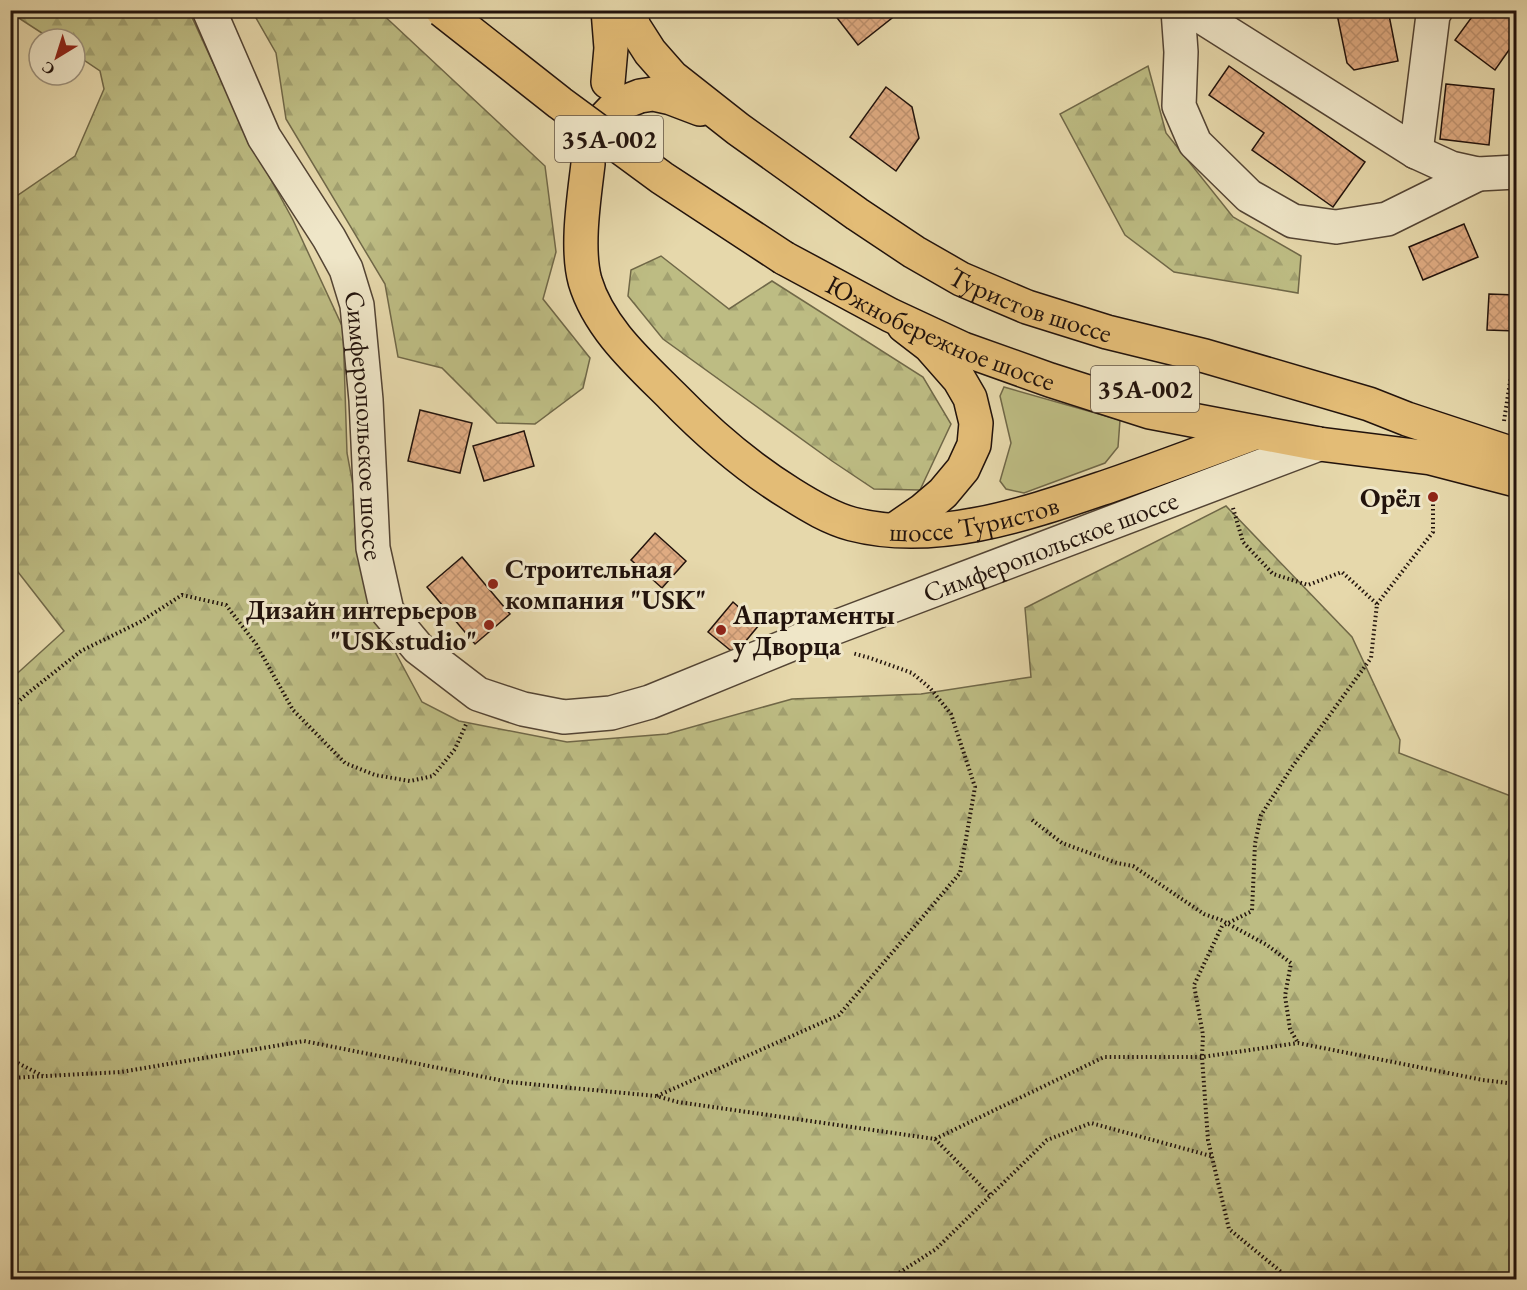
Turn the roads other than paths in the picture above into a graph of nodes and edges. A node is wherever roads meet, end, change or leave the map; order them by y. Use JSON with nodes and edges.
{"nodes":[{"id":1,"x":209,"y":10,"type":"edge"},
{"id":2,"x":441,"y":10,"type":"edge"},
{"id":3,"x":472,"y":10,"type":"edge"},
{"id":4,"x":608,"y":10,"type":"edge"},
{"id":5,"x":629,"y":10,"type":"edge"},
{"id":6,"x":1178,"y":10,"type":"edge"},
{"id":7,"x":1191,"y":10,"type":"edge"},
{"id":8,"x":1436,"y":10,"type":"edge"},
{"id":9,"x":608,"y":82,"type":"dead end"},
{"id":10,"x":598,"y":125,"type":"dead end"},
{"id":11,"x":738,"y":129,"type":"junction"},
{"id":12,"x":1416,"y":152,"type":"junction"},
{"id":13,"x":588,"y":164,"type":"dead end"},
{"id":14,"x":1516,"y":172,"type":"edge"},
{"id":15,"x":1478,"y":174,"type":"junction"},
{"id":16,"x":791,"y":250,"type":"junction"},
{"id":17,"x":890,"y":315,"type":"junction"},
{"id":18,"x":1168,"y":416,"type":"junction"},
{"id":19,"x":1254,"y":433,"type":"junction"},
{"id":20,"x":1510,"y":441,"type":"edge"},
{"id":21,"x":1318,"y":444,"type":"junction"},
{"id":22,"x":1516,"y":460,"type":"edge"},
{"id":23,"x":1164,"y":467,"type":"junction"},
{"id":24,"x":1516,"y":480,"type":"edge"},
{"id":25,"x":1189,"y":493,"type":"junction"},
{"id":26,"x":894,"y":530,"type":"junction"}],
"edges":[{"from":1,"to":25,"type":"street","name":"Симферопольское шоссе"},
{"from":2,"to":16,"type":"main road","name":"Южнобережное шоссе","number":"35А-002","bridge":true},
{"from":3,"to":16,"type":"main road","name":"Южнобережное шоссе","number":"35А-002"},
{"from":4,"to":9,"type":"main road"},
{"from":5,"to":11,"type":"main road","name":"Туристов шоссе"},
{"from":6,"to":15,"type":"street"},
{"from":7,"to":12,"type":"street"},
{"from":8,"to":12,"type":"street"},
{"from":10,"to":11,"type":"main road"},
{"from":11,"to":20,"type":"main road","name":"Туристов шоссе"},
{"from":12,"to":15,"type":"street"},
{"from":13,"to":26,"type":"main road"},
{"from":14,"to":15,"type":"street"},
{"from":16,"to":17,"type":"main road","name":"Южнобережное шоссе","number":"35А-002"},
{"from":16,"to":22,"type":"main road","name":"Южнобережное шоссе","number":"35А-002"},
{"from":17,"to":18,"type":"main road","name":"Южнобережное шоссе","number":"35А-002"},
{"from":17,"to":26,"type":"main road","name":"шоссе Туристов"},
{"from":18,"to":19,"type":"main road","name":"Южнобережное шоссе","number":"35А-002"},
{"from":18,"to":23,"type":"main road"},
{"from":19,"to":21,"type":"main road","name":"Южнобережное шоссе","number":"35А-002"},
{"from":19,"to":23,"type":"main road","name":"шоссе Туристов"},
{"from":21,"to":24,"type":"main road","name":"Южнобережное шоссе","number":"35А-002"},
{"from":21,"to":25,"type":"street","name":"Симферопольское шоссе"},
{"from":23,"to":25,"type":"street"},
{"from":23,"to":26,"type":"main road","name":"шоссе Туристов"}]}
